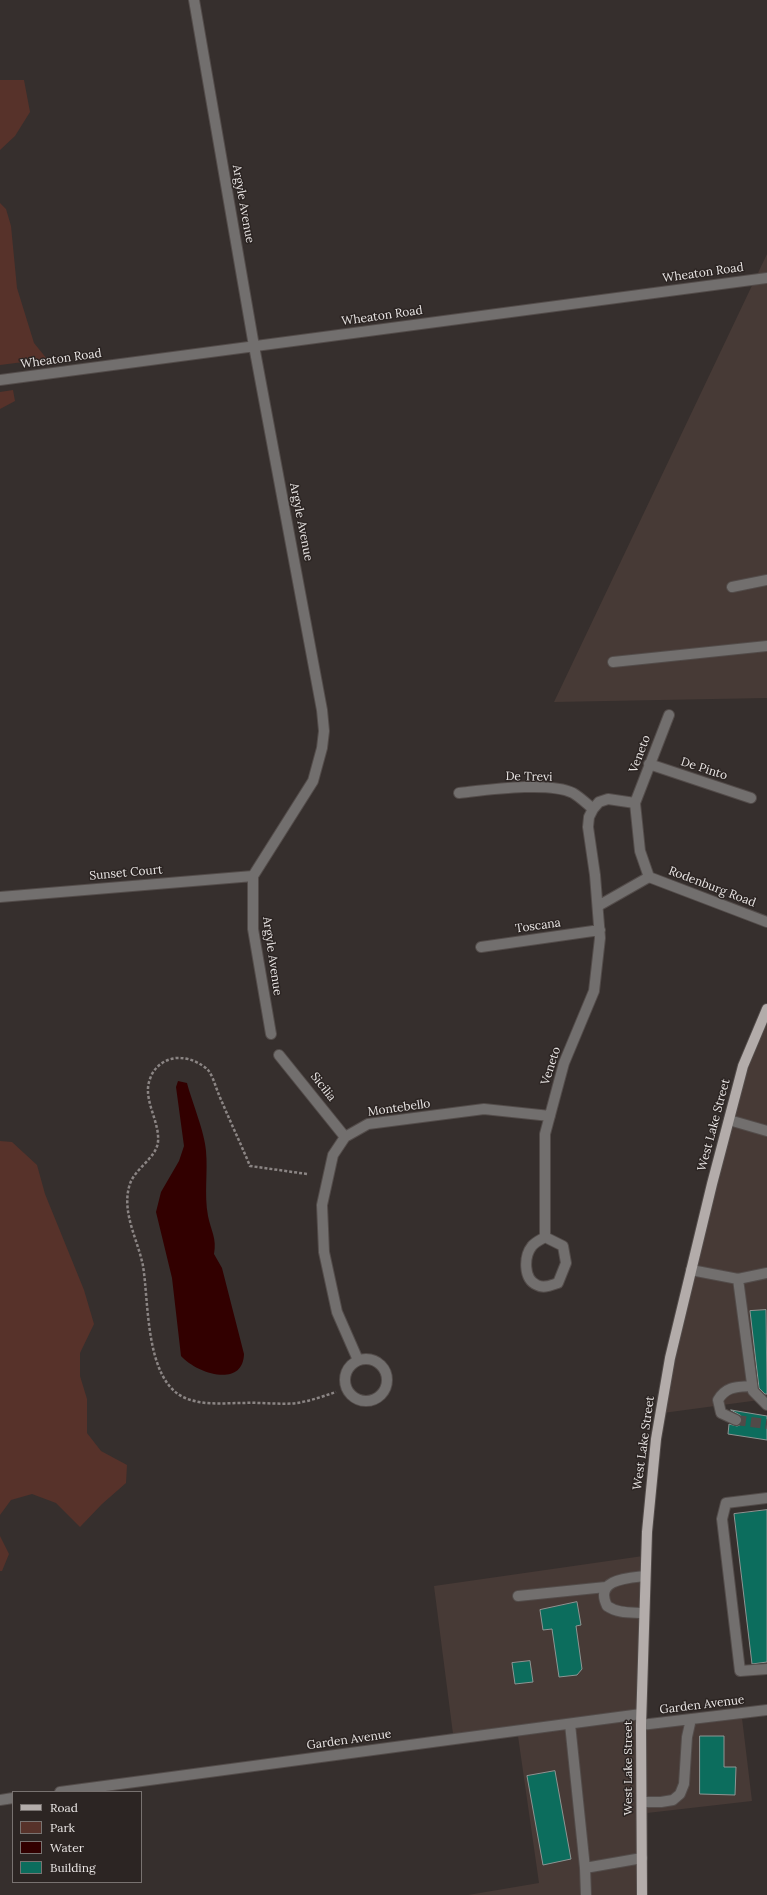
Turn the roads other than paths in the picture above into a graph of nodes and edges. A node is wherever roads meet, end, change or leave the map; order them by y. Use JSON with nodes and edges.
{"nodes":[{"id":1,"x":194,"y":0,"type":"edge"},
{"id":2,"x":767,"y":278,"type":"edge"},
{"id":3,"x":254,"y":346,"type":"junction"},
{"id":4,"x":0,"y":380,"type":"edge"},
{"id":5,"x":767,"y":580,"type":"edge"},
{"id":6,"x":732,"y":587,"type":"dead end"},
{"id":7,"x":767,"y":646,"type":"edge"},
{"id":8,"x":613,"y":662,"type":"dead end"},
{"id":9,"x":669,"y":715,"type":"dead end"},
{"id":10,"x":649,"y":764,"type":"junction"},
{"id":11,"x":459,"y":793,"type":"dead end"},
{"id":12,"x":751,"y":798,"type":"dead end"},
{"id":13,"x":635,"y":803,"type":"junction"},
{"id":14,"x":593,"y":809,"type":"junction"},
{"id":15,"x":253,"y":876,"type":"junction"},
{"id":16,"x":649,"y":877,"type":"junction"},
{"id":17,"x":0,"y":897,"type":"edge"},
{"id":18,"x":598,"y":906,"type":"junction"},
{"id":19,"x":767,"y":922,"type":"edge"},
{"id":20,"x":600,"y":930,"type":"junction"},
{"id":21,"x":481,"y":947,"type":"dead end"},
{"id":22,"x":767,"y":1009,"type":"edge"},
{"id":23,"x":271,"y":1034,"type":"dead end"},
{"id":24,"x":280,"y":1055,"type":"dead end"},
{"id":25,"x":550,"y":1116,"type":"junction"},
{"id":26,"x":729,"y":1120,"type":"junction"},
{"id":27,"x":767,"y":1131,"type":"edge"},
{"id":28,"x":345,"y":1137,"type":"junction"},
{"id":29,"x":545,"y":1237,"type":"junction"},
{"id":30,"x":691,"y":1270,"type":"junction"},
{"id":31,"x":767,"y":1274,"type":"edge"},
{"id":32,"x":738,"y":1279,"type":"junction"},
{"id":33,"x":358,"y":1360,"type":"junction"},
{"id":34,"x":752,"y":1386,"type":"junction"},
{"id":35,"x":767,"y":1404,"type":"edge"},
{"id":36,"x":736,"y":1420,"type":"tunnel mouth"},
{"id":37,"x":767,"y":1498,"type":"edge"},
{"id":38,"x":645,"y":1576,"type":"junction"},
{"id":39,"x":606,"y":1587,"type":"junction"},
{"id":40,"x":518,"y":1596,"type":"dead end"},
{"id":41,"x":644,"y":1613,"type":"junction"},
{"id":42,"x":767,"y":1668,"type":"edge"},
{"id":43,"x":767,"y":1710,"type":"edge"},
{"id":44,"x":641,"y":1714,"type":"junction"},
{"id":45,"x":691,"y":1719,"type":"junction"},
{"id":46,"x":570,"y":1724,"type":"junction"},
{"id":47,"x":641,"y":1725,"type":"junction"},
{"id":48,"x":68,"y":1791,"type":"edge"},
{"id":49,"x":12,"y":1798,"type":"edge"},
{"id":50,"x":0,"y":1800,"type":"edge"},
{"id":51,"x":642,"y":1802,"type":"junction"},
{"id":52,"x":642,"y":1858,"type":"junction"},
{"id":53,"x":585,"y":1868,"type":"junction"},
{"id":54,"x":586,"y":1895,"type":"edge"},
{"id":55,"x":642,"y":1895,"type":"edge"}],
"edges":[{"from":1,"to":3,"type":"street","name":"Argyle Avenue"},
{"from":2,"to":3,"type":"street","name":"Wheaton Road"},
{"from":3,"to":4,"type":"street","name":"Wheaton Road"},
{"from":3,"to":15,"type":"street","name":"Argyle Avenue"},
{"from":5,"to":6,"type":"street"},
{"from":7,"to":8,"type":"street"},
{"from":9,"to":10,"type":"street","name":"Veneto"},
{"from":10,"to":12,"type":"street","name":"De Pinto"},
{"from":10,"to":13,"type":"street","name":"Veneto"},
{"from":11,"to":14,"type":"street","name":"De Trevi"},
{"from":13,"to":14,"type":"street"},
{"from":13,"to":16,"type":"street","name":"Veneto"},
{"from":14,"to":18,"type":"street","name":"Veneto"},
{"from":15,"to":17,"type":"street","name":"Sunset Court"},
{"from":15,"to":23,"type":"street","name":"Argyle Avenue"},
{"from":16,"to":18,"type":"street"},
{"from":16,"to":19,"type":"street","name":"Rodenburg Road"},
{"from":18,"to":20,"type":"street","name":"Veneto"},
{"from":20,"to":21,"type":"street","name":"Toscana"},
{"from":20,"to":25,"type":"street","name":"Veneto"},
{"from":22,"to":26,"type":"main road","name":"West Lake Street"},
{"from":24,"to":28,"type":"street","name":"Sicilia"},
{"from":25,"to":28,"type":"street","name":"Montebello"},
{"from":25,"to":29,"type":"street","name":"Veneto"},
{"from":26,"to":27,"type":"street"},
{"from":26,"to":30,"type":"main road","name":"West Lake Street"},
{"from":28,"to":33,"type":"street","name":"Montebello"},
{"from":29,"to":29,"type":"street"},
{"from":30,"to":32,"type":"street"},
{"from":30,"to":38,"type":"main road","name":"West Lake Street"},
{"from":31,"to":32,"type":"street"},
{"from":32,"to":34,"type":"street"},
{"from":33,"to":33,"type":"street"},
{"from":34,"to":35,"type":"street"},
{"from":34,"to":36,"type":"street"},
{"from":37,"to":42,"type":"street"},
{"from":38,"to":39,"type":"street"},
{"from":38,"to":41,"type":"main road","name":"West Lake Street"},
{"from":39,"to":40,"type":"street"},
{"from":39,"to":41,"type":"street"},
{"from":41,"to":44,"type":"main road","name":"West Lake Street"},
{"from":43,"to":45,"type":"street","name":"Garden Avenue"},
{"from":44,"to":46,"type":"street","name":"Garden Avenue"},
{"from":44,"to":47,"type":"main road","name":"West Lake Street"},
{"from":45,"to":47,"type":"street","name":"Garden Avenue"},
{"from":45,"to":51,"type":"street"},
{"from":46,"to":48,"type":"street","name":"Garden Avenue"},
{"from":46,"to":53,"type":"street"},
{"from":47,"to":51,"type":"main road","name":"West Lake Street"},
{"from":49,"to":50,"type":"street"},
{"from":51,"to":52,"type":"main road","name":"West Lake Street"},
{"from":52,"to":53,"type":"street"},
{"from":52,"to":55,"type":"main road","name":"West Lake Street"},
{"from":53,"to":54,"type":"street"}]}
